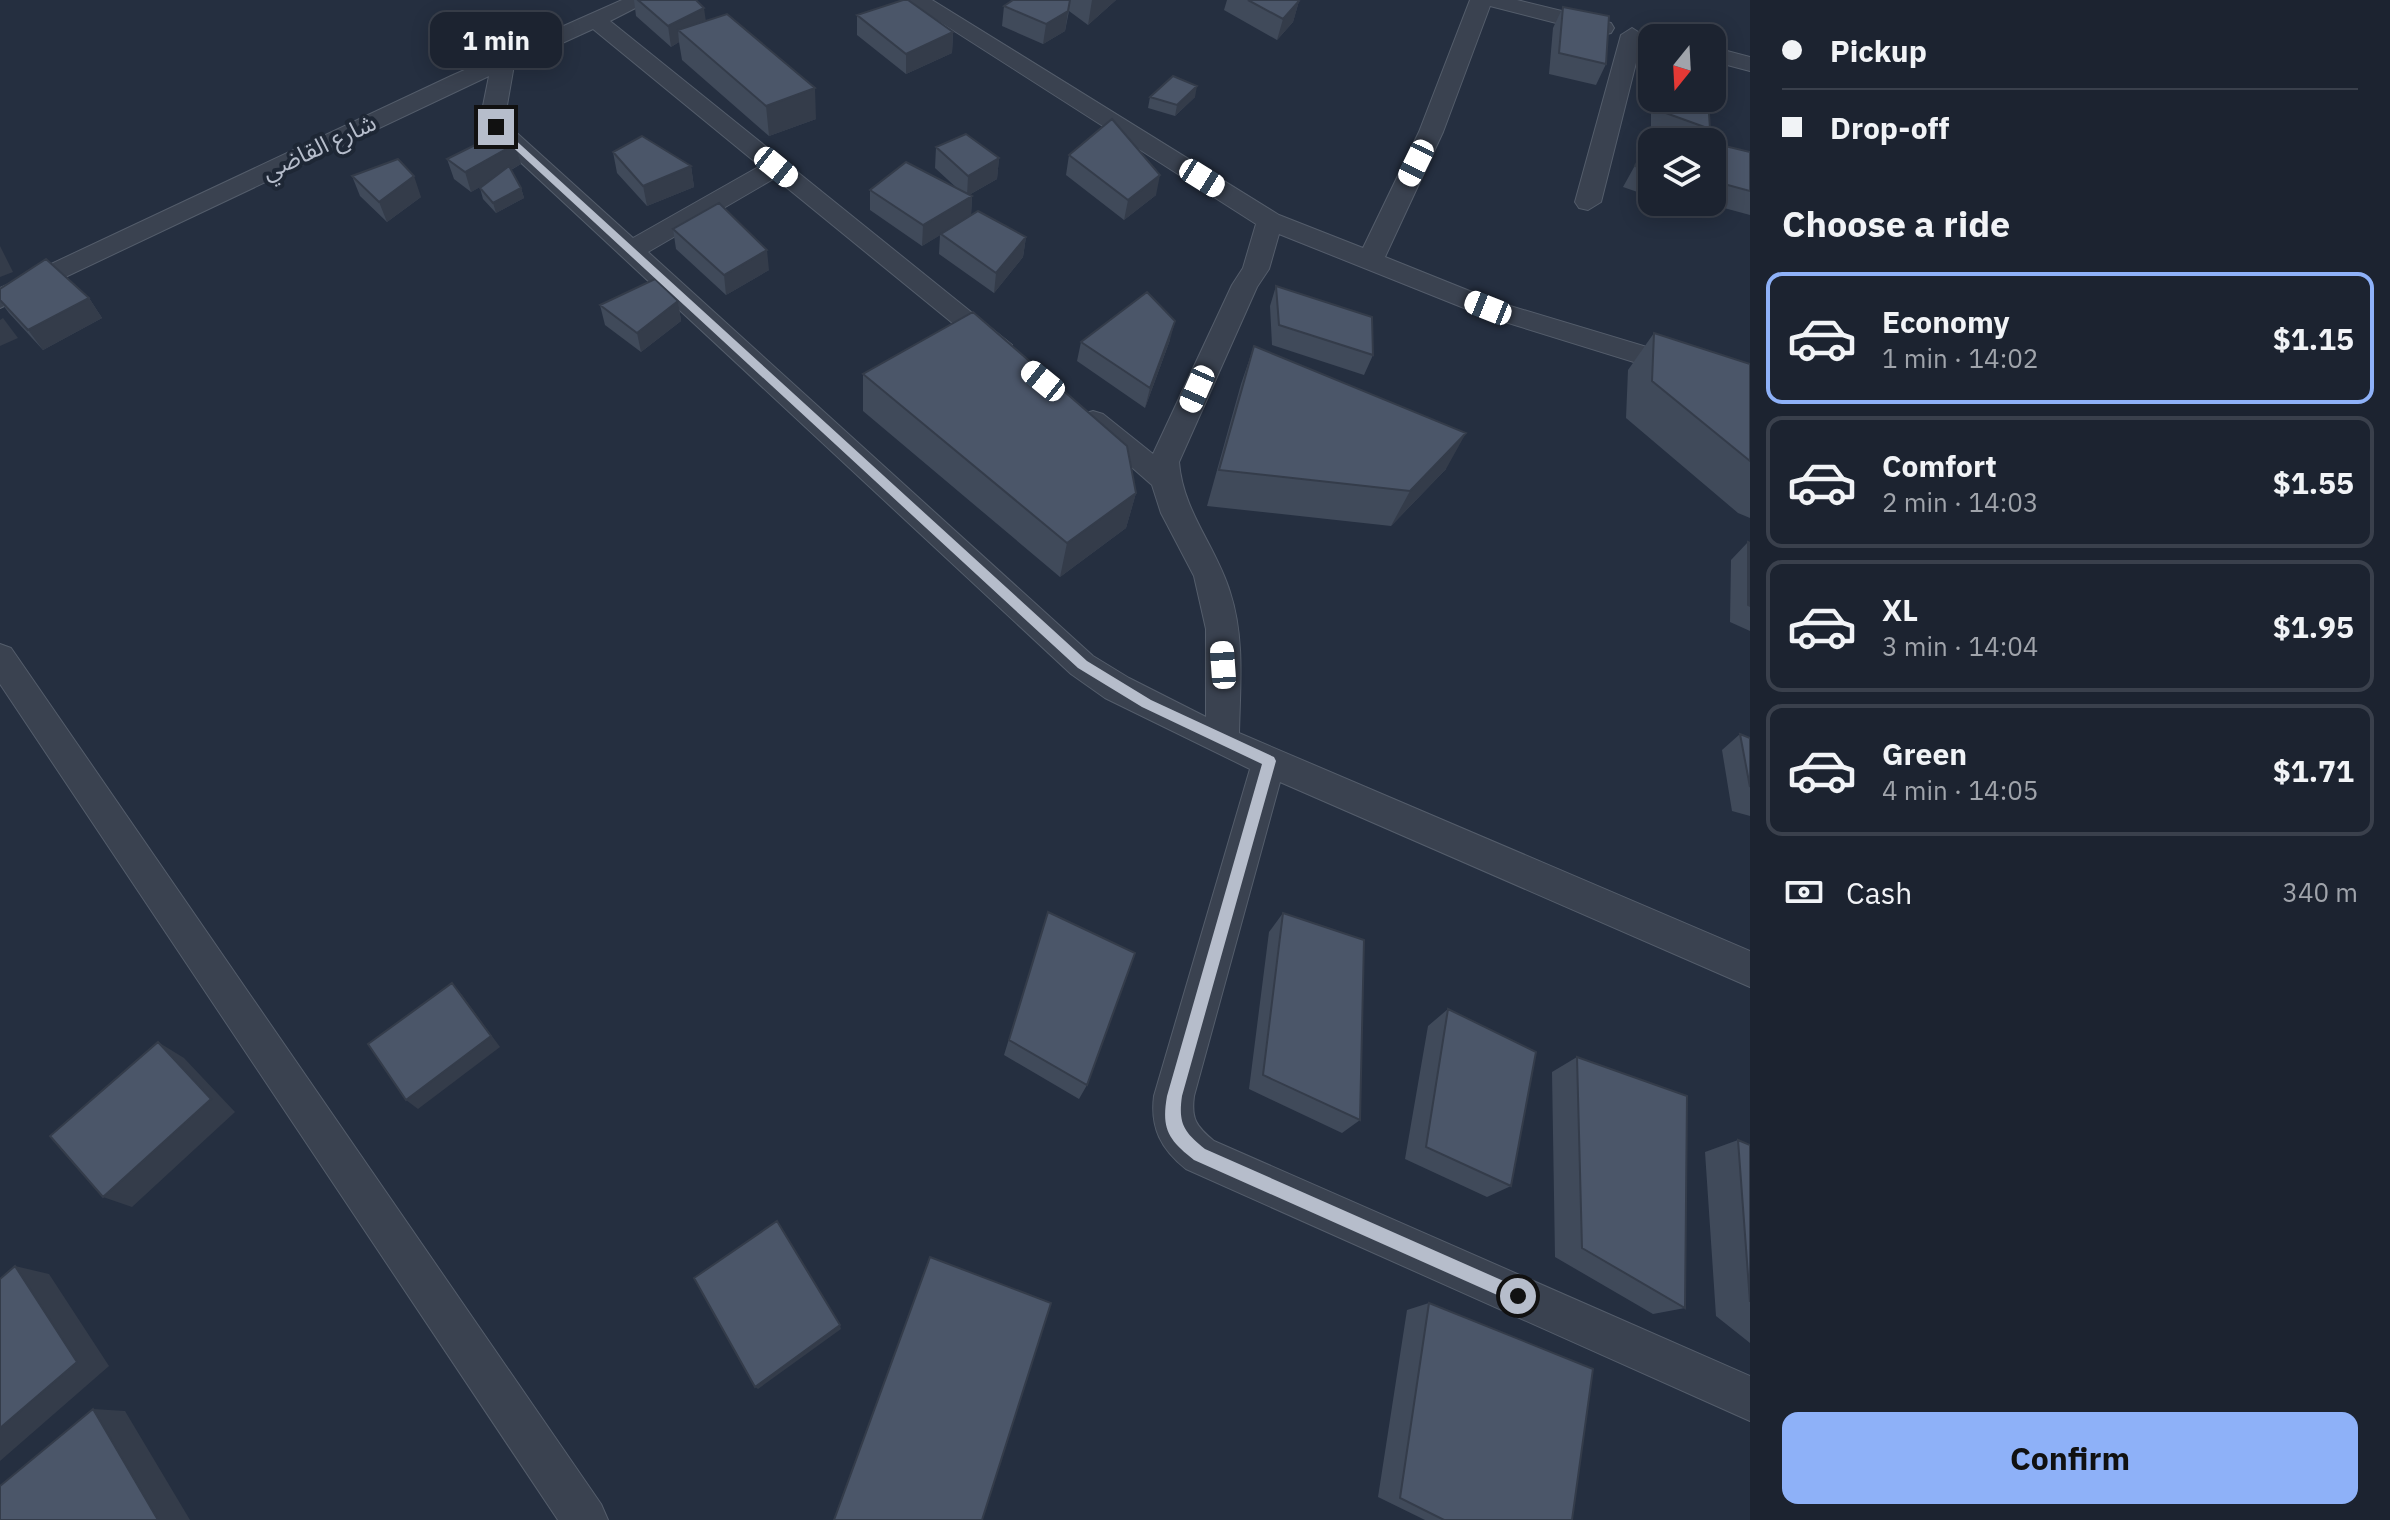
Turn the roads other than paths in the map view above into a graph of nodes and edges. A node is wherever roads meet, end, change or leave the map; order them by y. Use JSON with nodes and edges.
{"nodes":[{"id":1,"x":640,"y":0,"type":"edge"},
{"id":2,"x":917,"y":0,"type":"edge"},
{"id":3,"x":1481,"y":0,"type":"edge"},
{"id":4,"x":1491,"y":0,"type":"edge"},
{"id":5,"x":595,"y":20,"type":"junction"},
{"id":6,"x":1638,"y":37,"type":"edge"},
{"id":7,"x":1638,"y":50,"type":"edge"},
{"id":8,"x":1726,"y":58,"type":"edge"},
{"id":9,"x":503,"y":61,"type":"junction"},
{"id":10,"x":1750,"y":64,"type":"edge"},
{"id":11,"x":776,"y":167,"type":"junction"},
{"id":12,"x":1588,"y":202,"type":"dead end"},
{"id":13,"x":1270,"y":221,"type":"junction"},
{"id":14,"x":631,"y":250,"type":"junction"},
{"id":15,"x":1371,"y":259,"type":"junction"},
{"id":16,"x":0,"y":299,"type":"edge"},
{"id":17,"x":1019,"y":362,"type":"edge"},
{"id":18,"x":1750,"y":388,"type":"edge"},
{"id":19,"x":1067,"y":401,"type":"edge"},
{"id":20,"x":1164,"y":479,"type":"junction"},
{"id":21,"x":0,"y":657,"type":"edge"},
{"id":22,"x":1222,"y":741,"type":"junction"},
{"id":23,"x":1269,"y":761,"type":"junction"},
{"id":24,"x":1750,"y":969,"type":"edge"},
{"id":25,"x":1750,"y":1399,"type":"edge"},
{"id":26,"x":585,"y":1520,"type":"edge"}],
"edges":[{"from":1,"to":5,"type":"street","name":"شارع القاضي"},
{"from":2,"to":13,"type":"street"},
{"from":3,"to":15,"type":"street"},
{"from":4,"to":6,"type":"street"},
{"from":5,"to":9,"type":"street","name":"شارع القاضي"},
{"from":5,"to":11,"type":"street"},
{"from":7,"to":12,"type":"street"},
{"from":8,"to":10,"type":"street"},
{"from":9,"to":14,"type":"street"},
{"from":9,"to":16,"type":"street","name":"شارع القاضي"},
{"from":11,"to":14,"type":"street"},
{"from":11,"to":17,"type":"street"},
{"from":13,"to":15,"type":"street"},
{"from":13,"to":20,"type":"street"},
{"from":14,"to":22,"type":"street"},
{"from":15,"to":18,"type":"street"},
{"from":19,"to":20,"type":"street"},
{"from":20,"to":22,"type":"street"},
{"from":21,"to":26,"type":"street"},
{"from":22,"to":23,"type":"street"},
{"from":23,"to":24,"type":"street"},
{"from":23,"to":25,"type":"street"}]}
